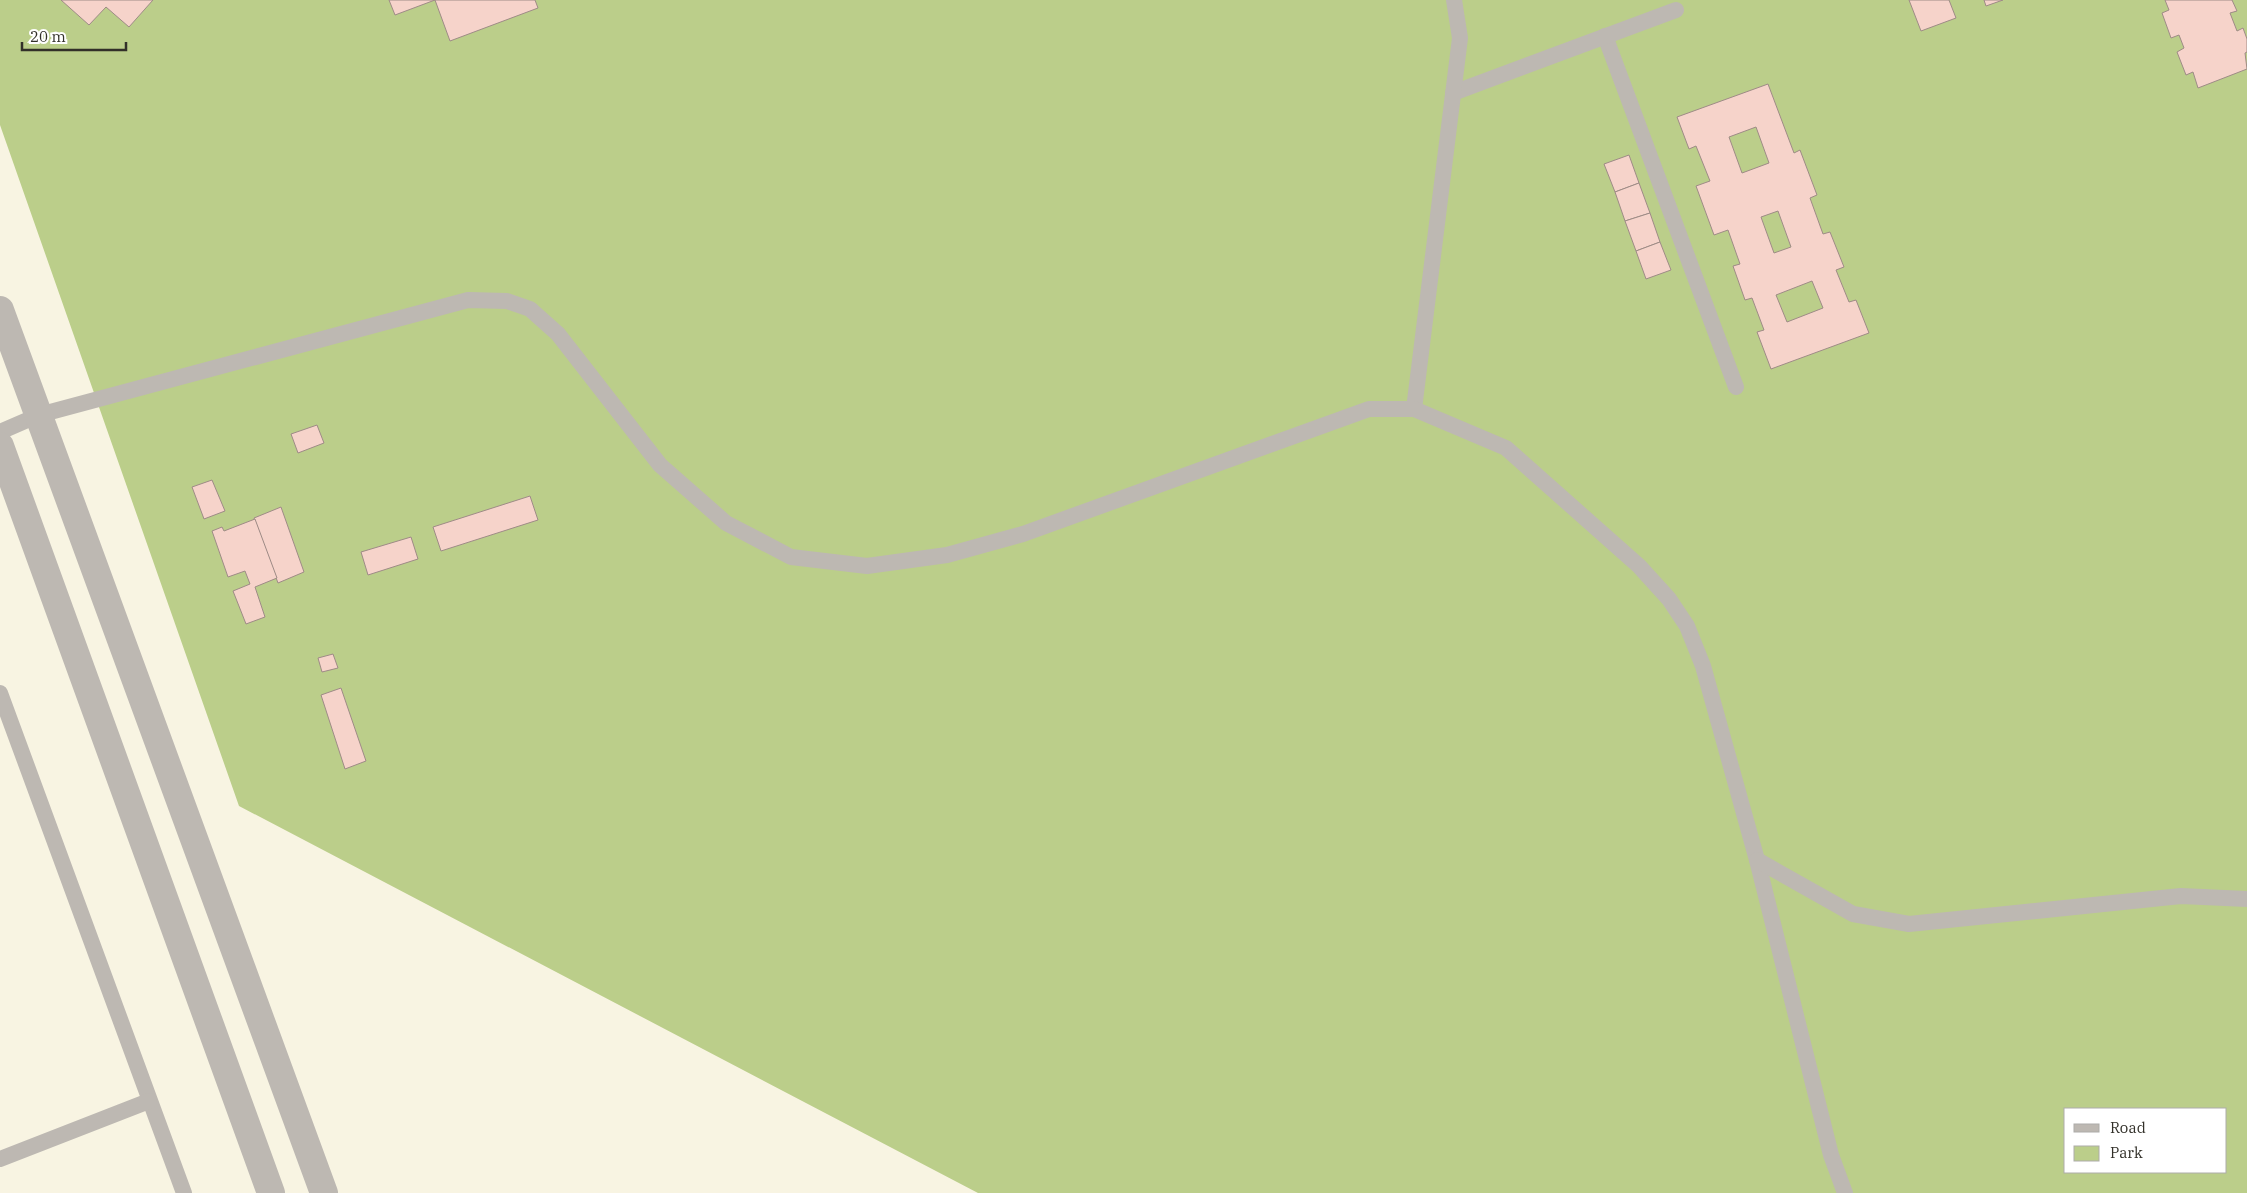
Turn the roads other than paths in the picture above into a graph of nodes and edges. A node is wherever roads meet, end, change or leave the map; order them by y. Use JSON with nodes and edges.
{"nodes":[{"id":1,"x":1454,"y":0,"type":"edge"},
{"id":2,"x":1676,"y":10,"type":"dead end"},
{"id":3,"x":1605,"y":36,"type":"junction"},
{"id":4,"x":1453,"y":93,"type":"junction"},
{"id":5,"x":0,"y":310,"type":"edge"},
{"id":6,"x":1736,"y":387,"type":"dead end"},
{"id":7,"x":1414,"y":409,"type":"junction"},
{"id":8,"x":38,"y":415,"type":"junction"},
{"id":9,"x":0,"y":432,"type":"edge"},
{"id":10,"x":0,"y":446,"type":"edge"},
{"id":11,"x":0,"y":693,"type":"edge"},
{"id":12,"x":1757,"y":860,"type":"junction"},
{"id":13,"x":2247,"y":899,"type":"edge"},
{"id":14,"x":149,"y":1101,"type":"junction"},
{"id":15,"x":0,"y":1159,"type":"edge"},
{"id":16,"x":184,"y":1193,"type":"edge"},
{"id":17,"x":272,"y":1193,"type":"edge"},
{"id":18,"x":324,"y":1193,"type":"edge"},
{"id":19,"x":1845,"y":1193,"type":"edge"}],
"edges":[{"from":1,"to":4,"type":"lane"},
{"from":2,"to":3,"type":"lane"},
{"from":3,"to":4,"type":"lane"},
{"from":3,"to":6,"type":"lane"},
{"from":4,"to":7,"type":"lane"},
{"from":5,"to":8,"type":"street"},
{"from":7,"to":8,"type":"lane"},
{"from":7,"to":12,"type":"lane"},
{"from":8,"to":9,"type":"lane"},
{"from":8,"to":18,"type":"street"},
{"from":10,"to":17,"type":"street"},
{"from":11,"to":14,"type":"lane"},
{"from":12,"to":13,"type":"lane"},
{"from":12,"to":19,"type":"lane"},
{"from":14,"to":15,"type":"lane"},
{"from":14,"to":16,"type":"lane"}]}
